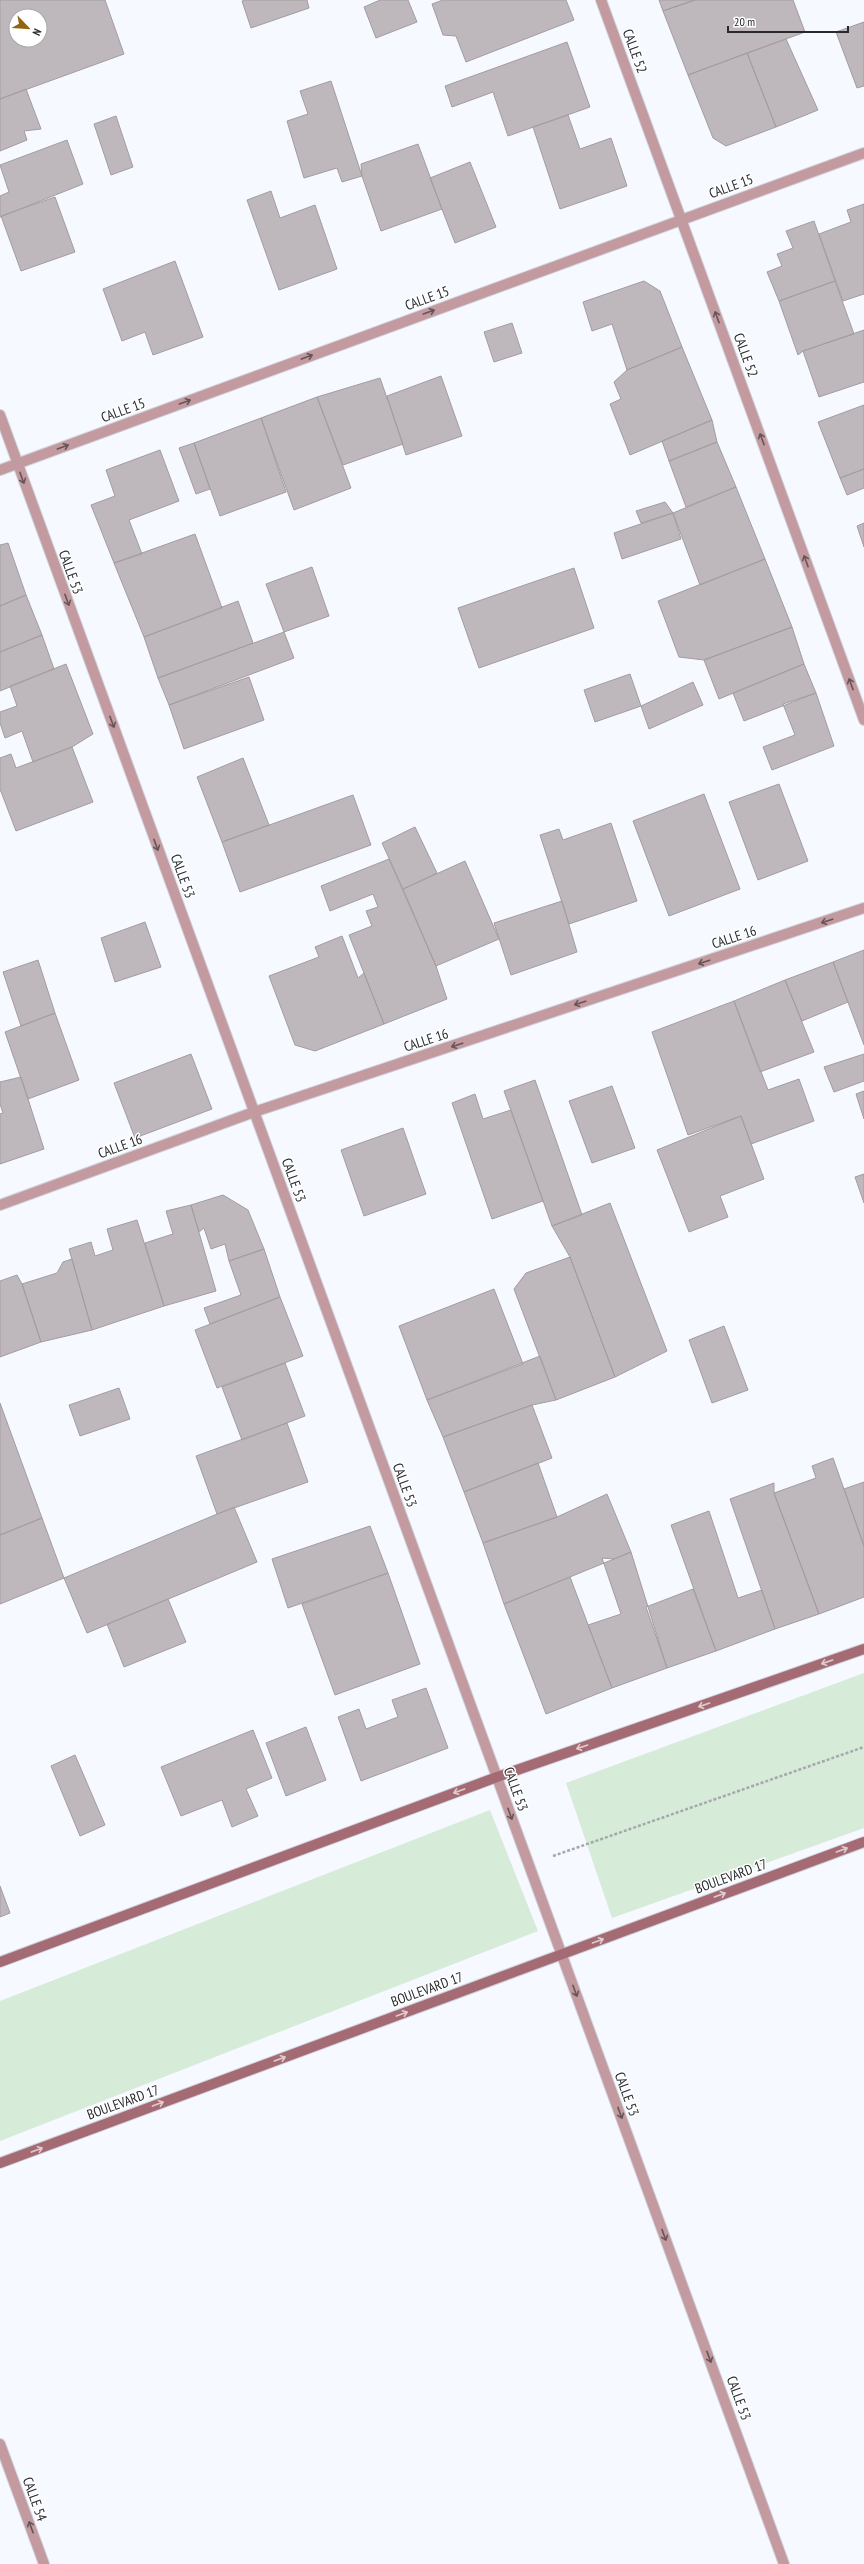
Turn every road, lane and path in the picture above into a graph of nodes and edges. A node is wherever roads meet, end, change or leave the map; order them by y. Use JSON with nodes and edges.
{"nodes":[{"id":1,"x":601,"y":0,"type":"edge"},
{"id":2,"x":864,"y":153,"type":"edge"},
{"id":3,"x":681,"y":219,"type":"junction"},
{"id":4,"x":0,"y":415,"type":"edge"},
{"id":5,"x":17,"y":464,"type":"junction"},
{"id":6,"x":0,"y":470,"type":"edge"},
{"id":7,"x":864,"y":720,"type":"edge"},
{"id":8,"x":864,"y":908,"type":"edge"},
{"id":9,"x":254,"y":1112,"type":"junction"},
{"id":10,"x":0,"y":1205,"type":"edge"},
{"id":11,"x":864,"y":1649,"type":"edge"},
{"id":12,"x":864,"y":1747,"type":"edge"},
{"id":13,"x":497,"y":1777,"type":"junction"},
{"id":14,"x":864,"y":1842,"type":"edge"},
{"id":15,"x":529,"y":1864,"type":"junction"},
{"id":16,"x":562,"y":1954,"type":"junction"},
{"id":17,"x":0,"y":1962,"type":"edge"},
{"id":18,"x":0,"y":2163,"type":"edge"},
{"id":19,"x":0,"y":2444,"type":"edge"},
{"id":20,"x":44,"y":2564,"type":"edge"},
{"id":21,"x":784,"y":2564,"type":"edge"}],
"edges":[{"from":1,"to":3,"type":"street","name":"CALLE 52"},
{"from":2,"to":3,"type":"street","name":"CALLE 15"},
{"from":5,"to":3,"type":"street","name":"CALLE 15","one_way":true},
{"from":7,"to":3,"type":"street","name":"CALLE 52","one_way":true},
{"from":4,"to":5,"type":"street","name":"CALLE 53"},
{"from":5,"to":6,"type":"street","name":"CALLE 15"},
{"from":5,"to":9,"type":"street","name":"CALLE 53","one_way":true},
{"from":8,"to":9,"type":"street","name":"CALLE 16","one_way":true},
{"from":9,"to":10,"type":"street","name":"CALLE 16"},
{"from":9,"to":13,"type":"street","name":"CALLE 53"},
{"from":11,"to":13,"type":"main road","one_way":true},
{"from":12,"to":15,"type":"path"},
{"from":13,"to":15,"type":"street","name":"CALLE 53","one_way":true},
{"from":13,"to":17,"type":"main road","one_way":true},
{"from":16,"to":14,"type":"main road","name":"BOULEVARD 17","one_way":true},
{"from":15,"to":16,"type":"street","name":"CALLE 53"},
{"from":18,"to":16,"type":"main road","name":"BOULEVARD 17","one_way":true},
{"from":16,"to":21,"type":"street","name":"CALLE 53","one_way":true},
{"from":20,"to":19,"type":"street","name":"CALLE 54","one_way":true}]}
